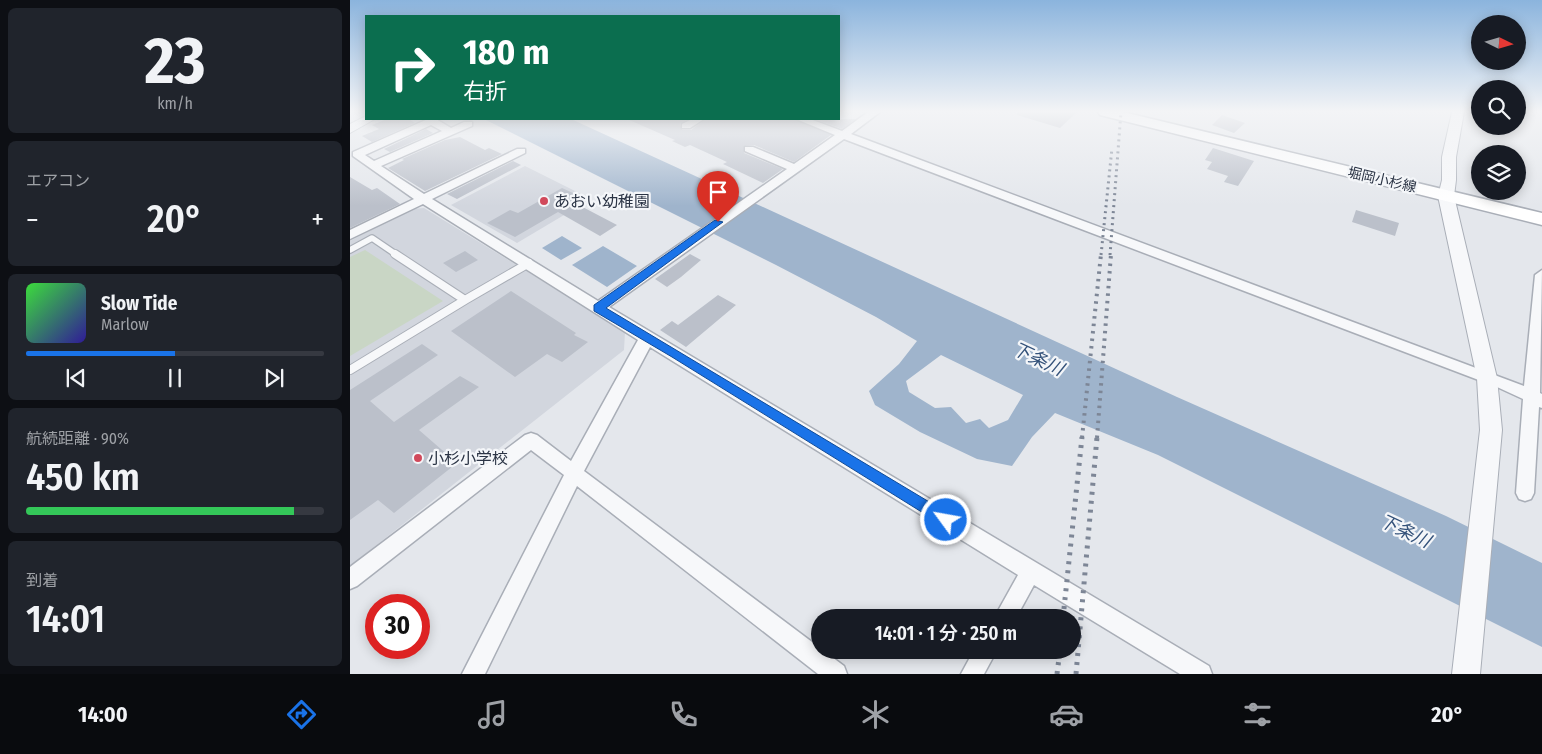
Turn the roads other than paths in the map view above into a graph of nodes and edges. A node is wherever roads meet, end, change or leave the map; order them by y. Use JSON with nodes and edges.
{"nodes":[{"id":1,"x":376,"y":143,"type":"edge"},
{"id":2,"x":424,"y":143,"type":"edge"},
{"id":3,"x":830,"y":143,"type":"edge"},
{"id":4,"x":865,"y":143,"type":"edge"},
{"id":5,"x":1245,"y":143,"type":"edge"},
{"id":6,"x":1452,"y":143,"type":"edge"},
{"id":7,"x":749,"y":149,"type":"dead end"},
{"id":8,"x":521,"y":151,"type":"dead end"},
{"id":9,"x":354,"y":152,"type":"edge"},
{"id":10,"x":373,"y":166,"type":"junction"},
{"id":11,"x":794,"y":168,"type":"junction"},
{"id":12,"x":1446,"y":196,"type":"junction"},
{"id":13,"x":423,"y":200,"type":"junction"},
{"id":14,"x":1542,"y":219,"type":"edge"},
{"id":15,"x":350,"y":235,"type":"edge"},
{"id":16,"x":350,"y":250,"type":"edge"},
{"id":17,"x":529,"y":263,"type":"junction"},
{"id":18,"x":1542,"y":275,"type":"edge"},
{"id":19,"x":465,"y":300,"type":"junction"},
{"id":20,"x":598,"y":308,"type":"junction"},
{"id":21,"x":647,"y":338,"type":"junction"},
{"id":22,"x":350,"y":370,"type":"edge"},
{"id":23,"x":1487,"y":378,"type":"junction"},
{"id":24,"x":1537,"y":399,"type":"edge"},
{"id":25,"x":576,"y":473,"type":"junction"},
{"id":26,"x":1525,"y":493,"type":"dead end"},
{"id":27,"x":1031,"y":572,"type":"junction"},
{"id":28,"x":350,"y":579,"type":"edge"},
{"id":29,"x":1009,"y":609,"type":"edge"},
{"id":30,"x":981,"y":659,"type":"edge"},
{"id":31,"x":473,"y":674,"type":"edge"},
{"id":32,"x":836,"y":674,"type":"edge"},
{"id":33,"x":972,"y":674,"type":"edge"},
{"id":34,"x":1201,"y":674,"type":"edge"},
{"id":35,"x":1466,"y":674,"type":"edge"}],
"edges":[{"from":1,"to":9,"type":"street"},
{"from":2,"to":10,"type":"street"},
{"from":3,"to":11,"type":"street"},
{"from":4,"to":23,"type":"street"},
{"from":5,"to":12,"type":"main road","name":"堀岡小杉線"},
{"from":6,"to":12,"type":"street"},
{"from":7,"to":11,"type":"street"},
{"from":8,"to":13,"type":"street"},
{"from":9,"to":10,"type":"street"},
{"from":10,"to":13,"type":"street"},
{"from":11,"to":20,"type":"street"},
{"from":12,"to":14,"type":"main road","name":"堀岡小杉線"},
{"from":12,"to":23,"type":"street"},
{"from":13,"to":15,"type":"street"},
{"from":13,"to":17,"type":"street"},
{"from":16,"to":19,"type":"lane"},
{"from":17,"to":19,"type":"lane"},
{"from":17,"to":20,"type":"street"},
{"from":18,"to":24,"type":"street"},
{"from":19,"to":22,"type":"lane"},
{"from":20,"to":21,"type":"street"},
{"from":21,"to":25,"type":"street"},
{"from":21,"to":27,"type":"street"},
{"from":23,"to":24,"type":"street"},
{"from":23,"to":35,"type":"street"},
{"from":24,"to":26,"type":"street"},
{"from":25,"to":28,"type":"street"},
{"from":25,"to":31,"type":"street"},
{"from":25,"to":32,"type":"street"},
{"from":27,"to":29,"type":"street"},
{"from":27,"to":34,"type":"street"},
{"from":30,"to":33,"type":"street"}]}
